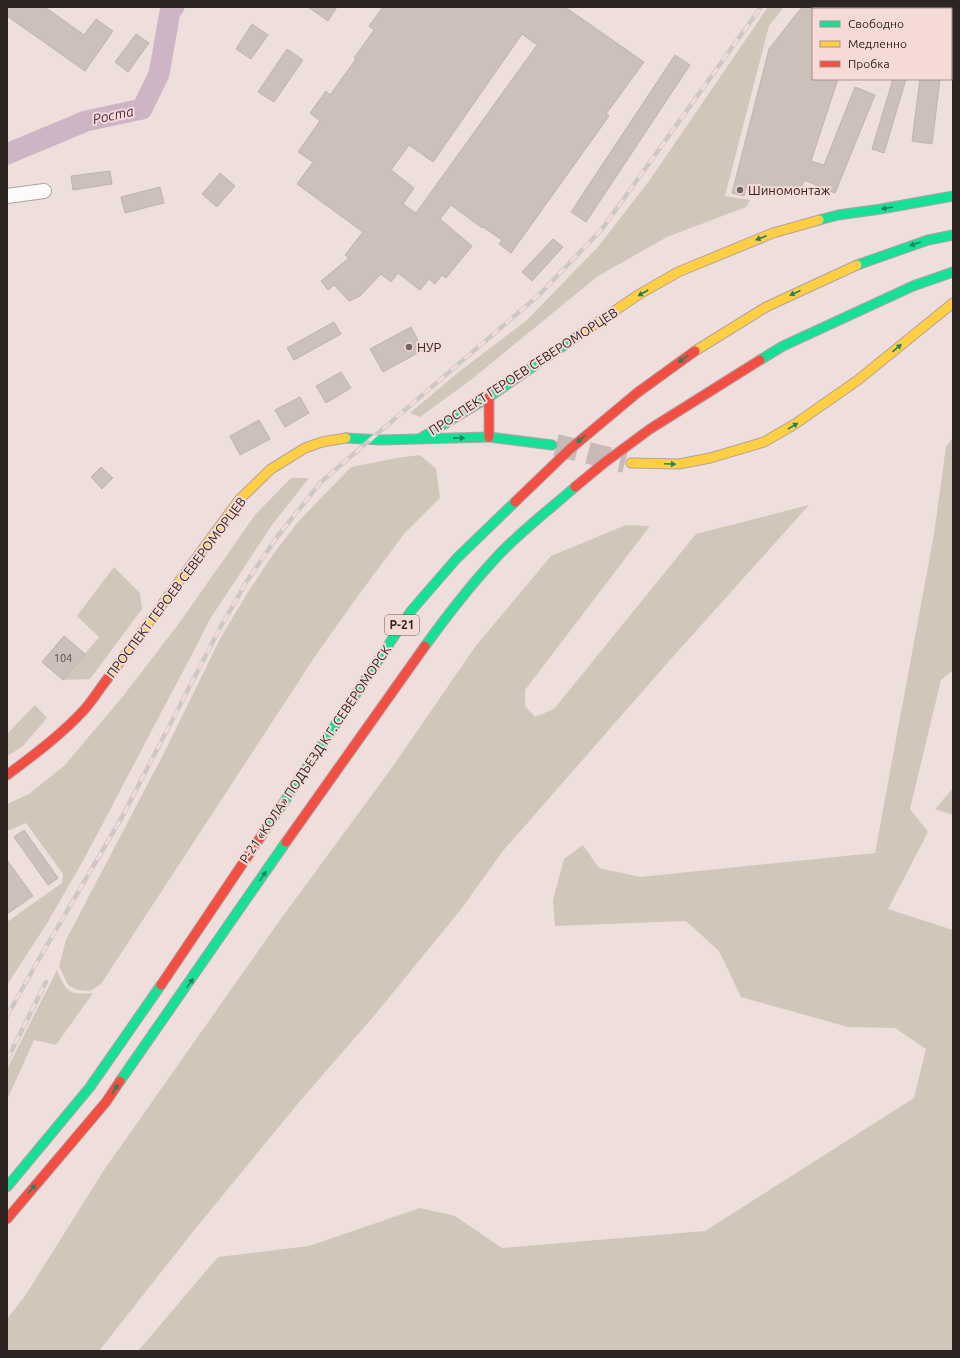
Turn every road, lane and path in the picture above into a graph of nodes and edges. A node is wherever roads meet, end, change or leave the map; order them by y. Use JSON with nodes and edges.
{"nodes":[{"id":1,"x":44,"y":191,"type":"dead end"},
{"id":2,"x":7,"y":196,"type":"edge"},
{"id":3,"x":953,"y":196,"type":"edge"},
{"id":4,"x":953,"y":235,"type":"edge"},
{"id":5,"x":953,"y":272,"type":"edge"},
{"id":6,"x":953,"y":303,"type":"edge"},
{"id":7,"x":489,"y":397,"type":"junction"},
{"id":8,"x":489,"y":437,"type":"junction"},
{"id":9,"x":420,"y":439,"type":"junction"},
{"id":10,"x":552,"y":445,"type":"tunnel mouth"},
{"id":11,"x":631,"y":463,"type":"tunnel mouth"},
{"id":12,"x":7,"y":775,"type":"edge"},
{"id":13,"x":7,"y":1187,"type":"edge"},
{"id":14,"x":7,"y":1219,"type":"edge"}],
"edges":[{"from":1,"to":2,"type":"street"},
{"from":3,"to":7,"type":"main road","name":"ПРОСПЕКТ ГЕРОЕВ СЕВЕРОМОРЦЕВ","one_way":true},
{"from":4,"to":13,"type":"main road","name":"Р-21 «КОЛА» ПОДЪЕЗД К Г. СЕВЕРОМОРСК","number":"Р-21","one_way":true},
{"from":14,"to":5,"type":"main road","name":"Р-21 «КОЛА» ПОДЪЕЗД К Г. СЕВЕРОМОРСК","number":"Р-21","one_way":true},
{"from":11,"to":6,"type":"main road","one_way":true},
{"from":7,"to":8,"type":"main road"},
{"from":7,"to":9,"type":"main road","name":"ПРОСПЕКТ ГЕРОЕВ СЕВЕРОМОРЦЕВ"},
{"from":9,"to":8,"type":"main road","one_way":true},
{"from":8,"to":10,"type":"main road"},
{"from":9,"to":12,"type":"main road","name":"ПРОСПЕКТ ГЕРОЕВ СЕВЕРОМОРЦЕВ"}]}
